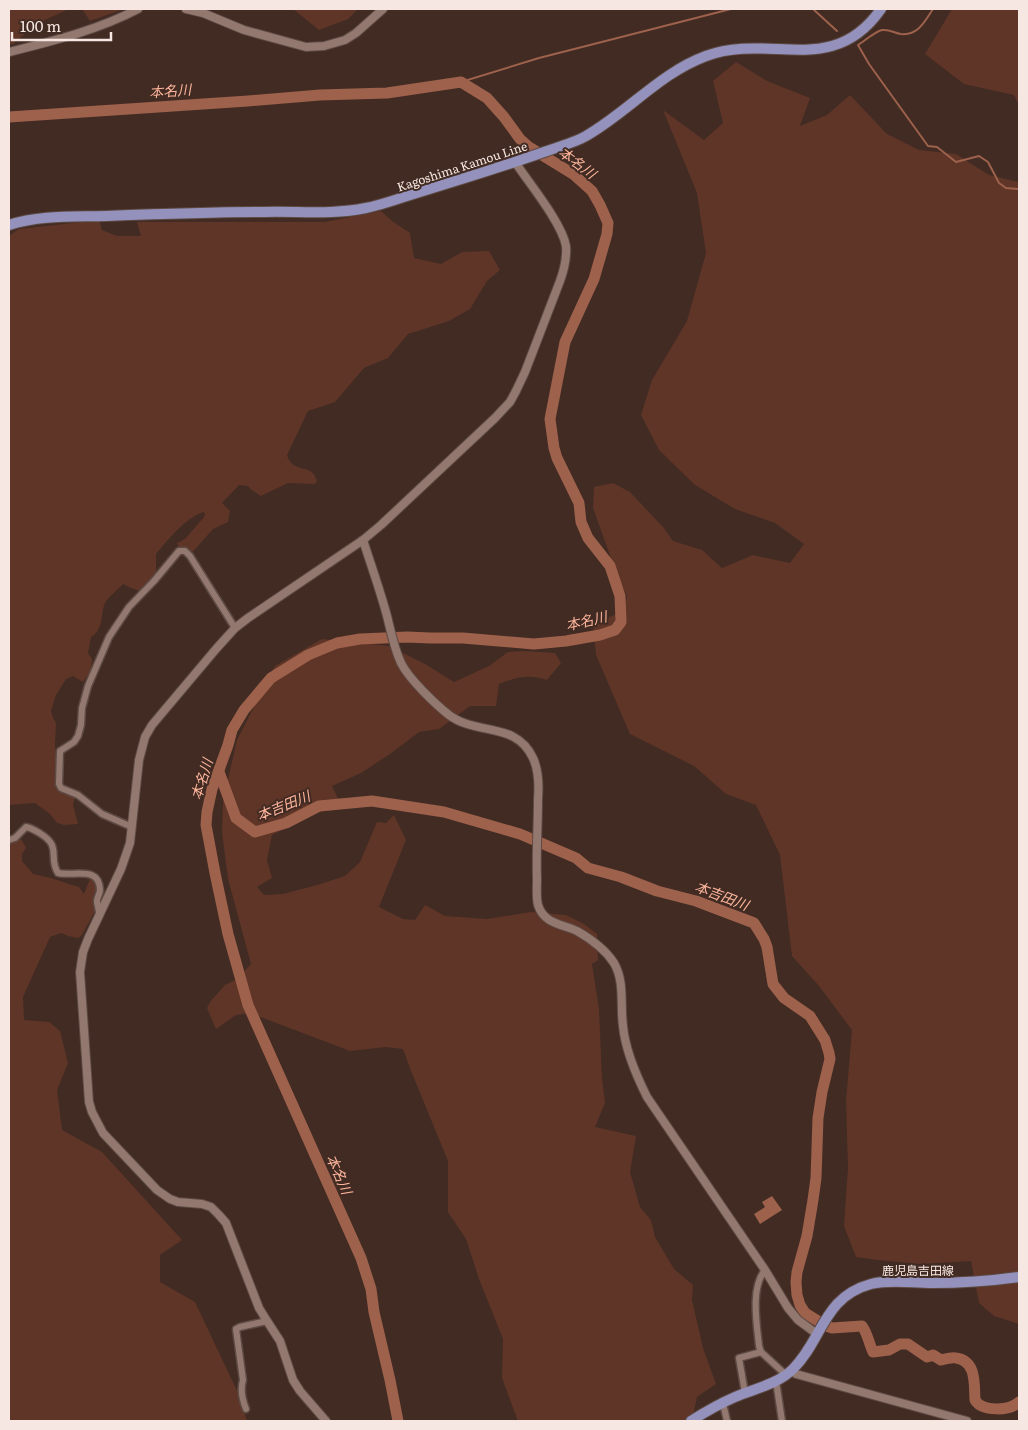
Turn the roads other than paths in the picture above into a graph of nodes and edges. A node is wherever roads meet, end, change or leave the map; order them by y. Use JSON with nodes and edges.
{"nodes":[{"id":1,"x":138,"y":9,"type":"edge"},
{"id":2,"x":186,"y":9,"type":"edge"},
{"id":3,"x":383,"y":9,"type":"edge"},
{"id":4,"x":881,"y":9,"type":"edge"},
{"id":5,"x":9,"y":52,"type":"edge"},
{"id":6,"x":515,"y":162,"type":"junction"},
{"id":7,"x":9,"y":225,"type":"edge"},
{"id":8,"x":363,"y":540,"type":"junction"},
{"id":9,"x":235,"y":628,"type":"junction"},
{"id":10,"x":132,"y":828,"type":"junction"},
{"id":11,"x":9,"y":840,"type":"edge"},
{"id":12,"x":99,"y":913,"type":"junction"},
{"id":13,"x":765,"y":1270,"type":"junction"},
{"id":14,"x":1019,"y":1277,"type":"edge"},
{"id":15,"x":266,"y":1322,"type":"junction"},
{"id":16,"x":819,"y":1330,"type":"junction"},
{"id":17,"x":761,"y":1352,"type":"junction"},
{"id":18,"x":788,"y":1372,"type":"junction"},
{"id":19,"x":776,"y":1380,"type":"junction"},
{"id":20,"x":745,"y":1393,"type":"junction"},
{"id":21,"x":723,"y":1403,"type":"junction"},
{"id":22,"x":246,"y":1408,"type":"dead end"},
{"id":23,"x":326,"y":1421,"type":"edge"},
{"id":24,"x":691,"y":1421,"type":"edge"},
{"id":25,"x":727,"y":1421,"type":"edge"},
{"id":26,"x":782,"y":1421,"type":"edge"},
{"id":27,"x":967,"y":1421,"type":"edge"}],
"edges":[{"from":1,"to":5,"type":"street"},
{"from":2,"to":3,"type":"street"},
{"from":4,"to":6,"type":"main road","name":"Kagoshima Kamou Line"},
{"from":6,"to":7,"type":"main road","name":"Kagoshima Kamou Line"},
{"from":6,"to":8,"type":"street"},
{"from":8,"to":9,"type":"street"},
{"from":8,"to":13,"type":"street"},
{"from":9,"to":10,"type":"street"},
{"from":9,"to":10,"type":"street"},
{"from":10,"to":12,"type":"street"},
{"from":11,"to":12,"type":"street"},
{"from":12,"to":15,"type":"street"},
{"from":13,"to":16,"type":"street"},
{"from":13,"to":17,"type":"street"},
{"from":14,"to":16,"type":"main road","name":"鹿児島吉田線"},
{"from":15,"to":22,"type":"street"},
{"from":15,"to":23,"type":"street"},
{"from":16,"to":18,"type":"main road","name":"鹿児島吉田線"},
{"from":17,"to":18,"type":"street"},
{"from":17,"to":20,"type":"street"},
{"from":18,"to":19,"type":"main road","name":"鹿児島吉田線"},
{"from":18,"to":27,"type":"street"},
{"from":19,"to":20,"type":"main road","name":"鹿児島吉田線"},
{"from":19,"to":26,"type":"street"},
{"from":20,"to":21,"type":"main road","name":"鹿児島吉田線"},
{"from":21,"to":24,"type":"main road","name":"鹿児島吉田線"},
{"from":21,"to":25,"type":"street"}]}
